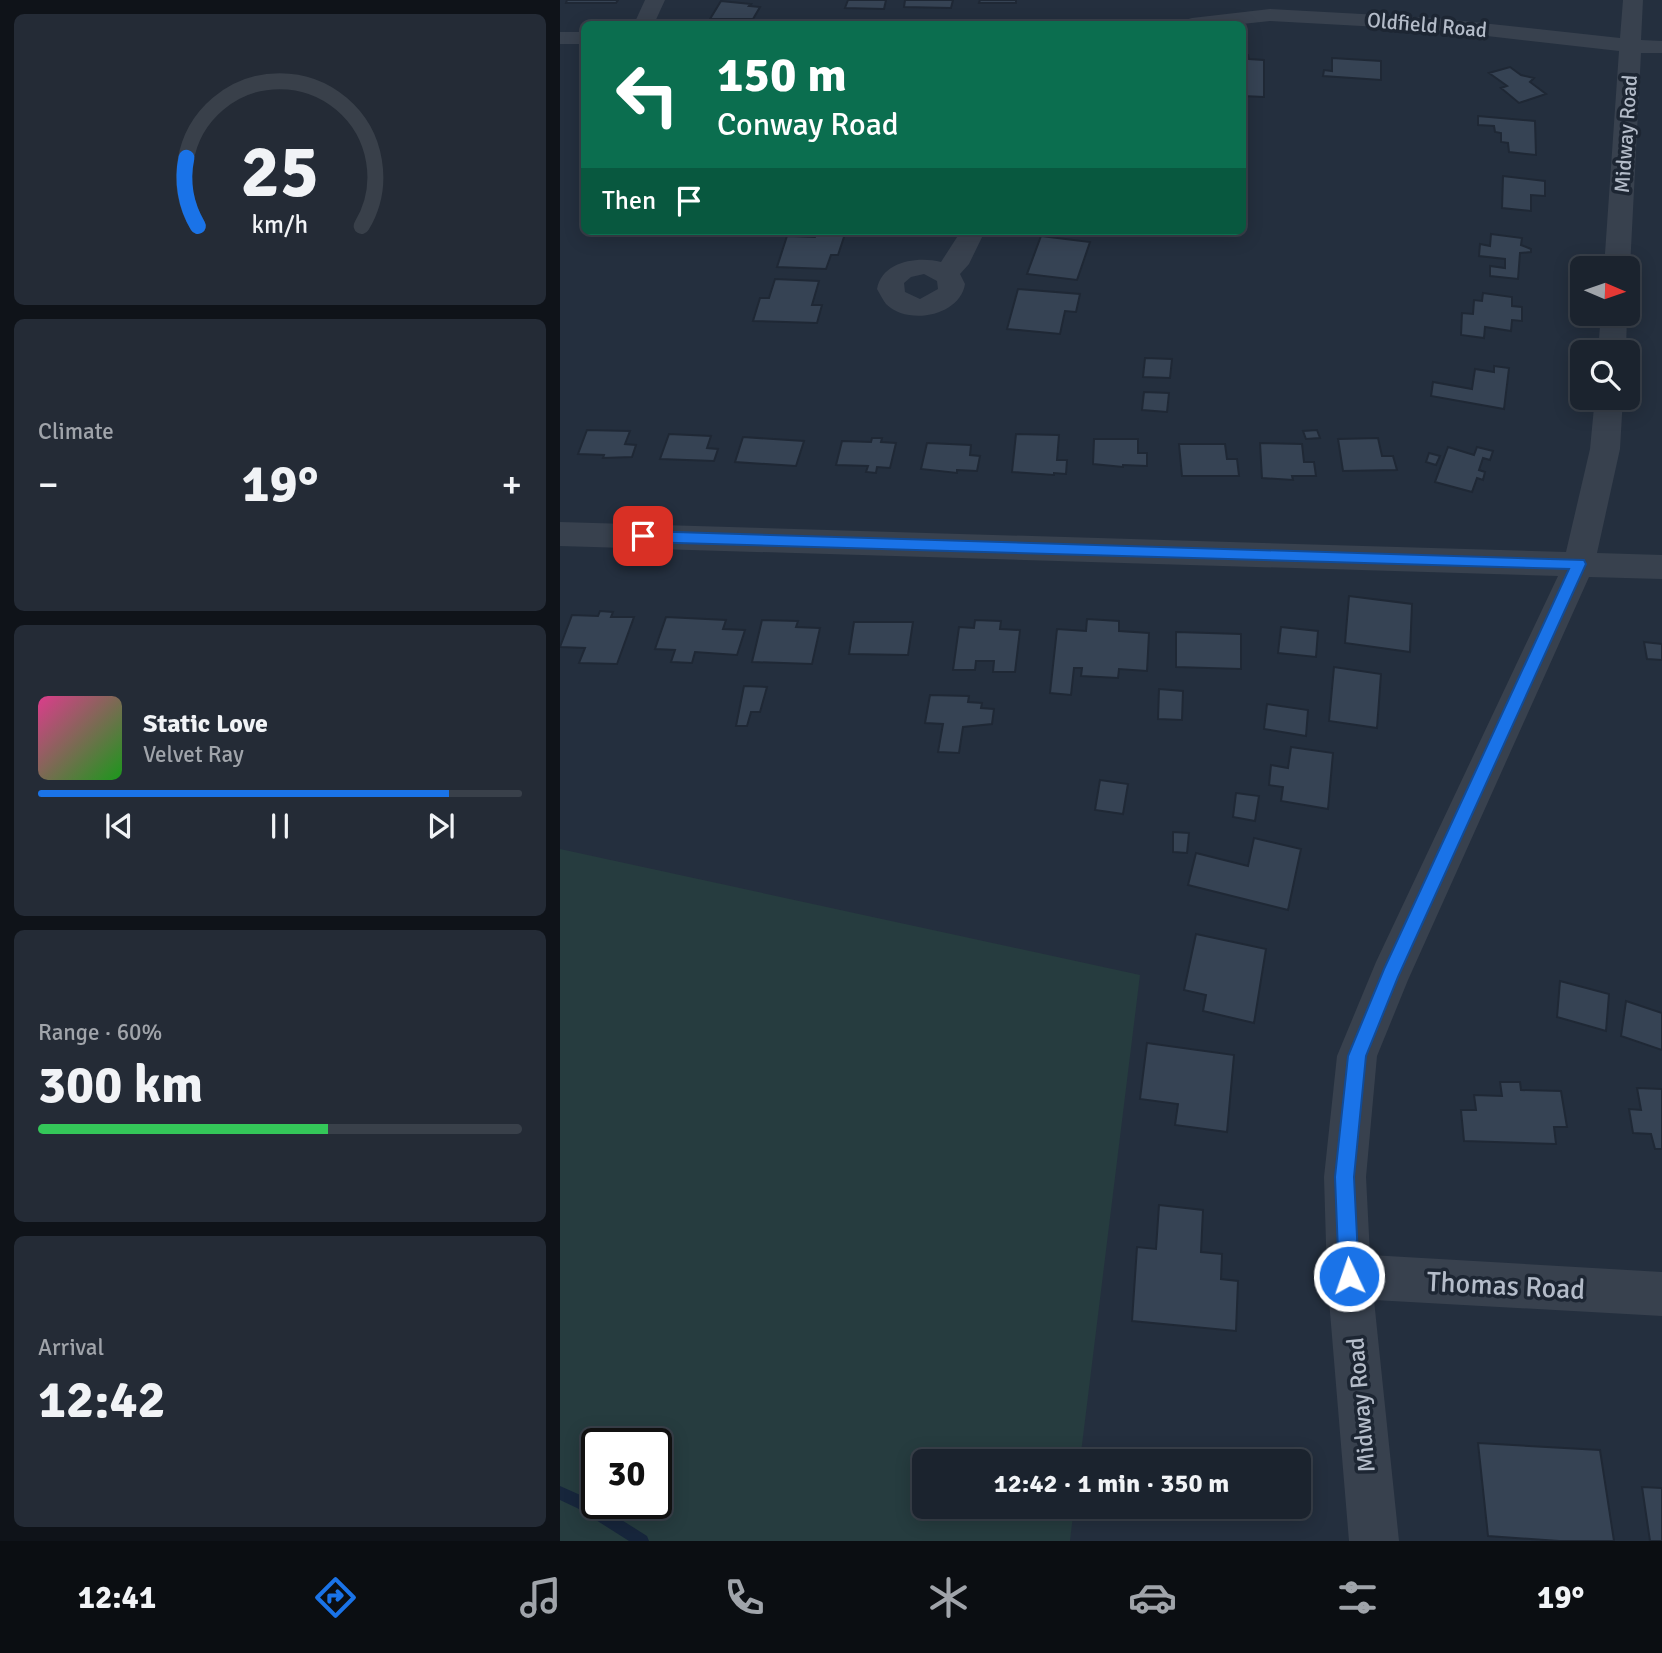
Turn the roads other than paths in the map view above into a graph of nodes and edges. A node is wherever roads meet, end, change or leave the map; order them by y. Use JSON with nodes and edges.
{"nodes":[{"id":1,"x":655,"y":0,"type":"edge"},
{"id":2,"x":1633,"y":0,"type":"edge"},
{"id":3,"x":1270,"y":7,"type":"edge"},
{"id":4,"x":645,"y":21,"type":"edge"},
{"id":5,"x":1206,"y":21,"type":"edge"},
{"id":6,"x":560,"y":38,"type":"edge"},
{"id":7,"x":581,"y":38,"type":"edge"},
{"id":8,"x":1632,"y":46,"type":"junction"},
{"id":9,"x":1662,"y":47,"type":"edge"},
{"id":10,"x":971,"y":235,"type":"edge"},
{"id":11,"x":1618,"y":256,"type":"edge"},
{"id":12,"x":945,"y":272,"type":"dead end"},
{"id":13,"x":1608,"y":410,"type":"edge"},
{"id":14,"x":560,"y":534,"type":"edge"},
{"id":15,"x":1578,"y":564,"type":"junction"},
{"id":16,"x":1662,"y":567,"type":"edge"},
{"id":17,"x":1349,"y":1276,"type":"junction"},
{"id":18,"x":1662,"y":1294,"type":"edge"},
{"id":19,"x":1374,"y":1541,"type":"edge"}],
"edges":[{"from":1,"to":4,"type":"street"},
{"from":2,"to":8,"type":"street","name":"Midway Road"},
{"from":3,"to":5,"type":"street","name":"Oldfield Road"},
{"from":3,"to":8,"type":"street","name":"Oldfield Road"},
{"from":6,"to":7,"type":"street"},
{"from":8,"to":9,"type":"street","name":"Oldfield Road"},
{"from":8,"to":11,"type":"street","name":"Midway Road"},
{"from":10,"to":12,"type":"street"},
{"from":13,"to":15,"type":"street","name":"Midway Road"},
{"from":14,"to":15,"type":"street"},
{"from":15,"to":16,"type":"street"},
{"from":15,"to":17,"type":"street","name":"Midway Road"},
{"from":17,"to":18,"type":"street","name":"Thomas Road"},
{"from":17,"to":19,"type":"street","name":"Midway Road"}]}
